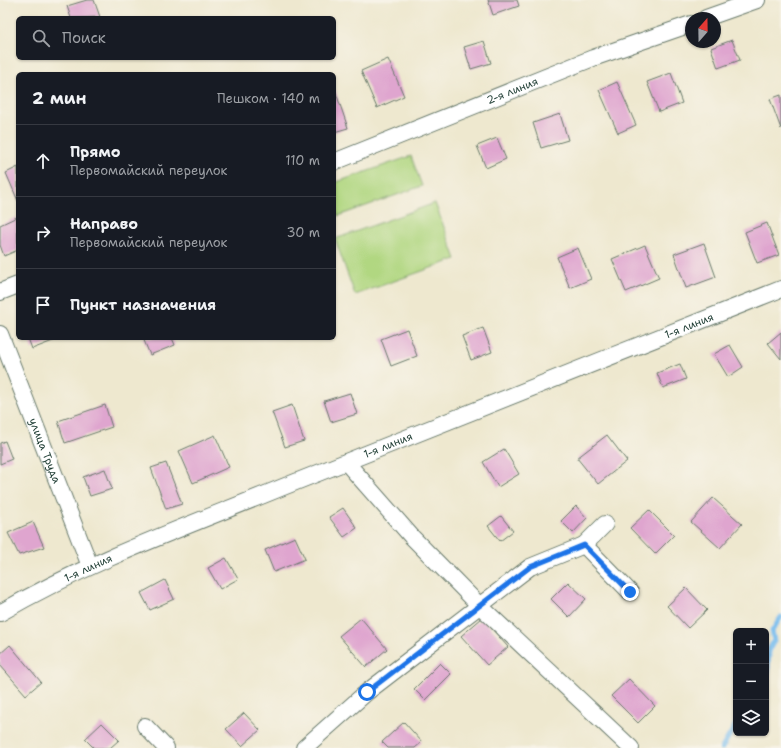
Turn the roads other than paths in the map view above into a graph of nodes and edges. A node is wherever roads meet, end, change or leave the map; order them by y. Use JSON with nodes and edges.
{"nodes":[{"id":1,"x":757,"y":0,"type":"edge"},
{"id":2,"x":721,"y":13,"type":"edge"},
{"id":3,"x":685,"y":26,"type":"edge"},
{"id":4,"x":336,"y":161,"type":"edge"},
{"id":5,"x":16,"y":286,"type":"edge"},
{"id":6,"x":781,"y":289,"type":"edge"},
{"id":7,"x":0,"y":292,"type":"edge"},
{"id":8,"x":0,"y":334,"type":"edge"},
{"id":9,"x":346,"y":462,"type":"junction"},
{"id":10,"x":605,"y":524,"type":"dead end"},
{"id":11,"x":584,"y":545,"type":"junction"},
{"id":12,"x":90,"y":566,"type":"junction"},
{"id":13,"x":630,"y":592,"type":"dead end"},
{"id":14,"x":479,"y":605,"type":"junction"},
{"id":15,"x":0,"y":613,"type":"edge"},
{"id":16,"x":145,"y":726,"type":"dead end"},
{"id":17,"x":166,"y":748,"type":"edge"},
{"id":18,"x":304,"y":748,"type":"edge"},
{"id":19,"x":631,"y":748,"type":"edge"}],
"edges":[{"from":1,"to":2,"type":"street"},
{"from":3,"to":4,"type":"street","name":"2-я линия"},
{"from":5,"to":7,"type":"street"},
{"from":6,"to":9,"type":"street","name":"1-я линия"},
{"from":8,"to":12,"type":"street","name":"улица Труда"},
{"from":9,"to":12,"type":"street","name":"1-я линия"},
{"from":9,"to":14,"type":"street"},
{"from":10,"to":11,"type":"street"},
{"from":11,"to":13,"type":"street"},
{"from":11,"to":14,"type":"street"},
{"from":12,"to":15,"type":"street","name":"1-я линия"},
{"from":14,"to":18,"type":"street"},
{"from":14,"to":19,"type":"street"},
{"from":16,"to":17,"type":"street"}]}
